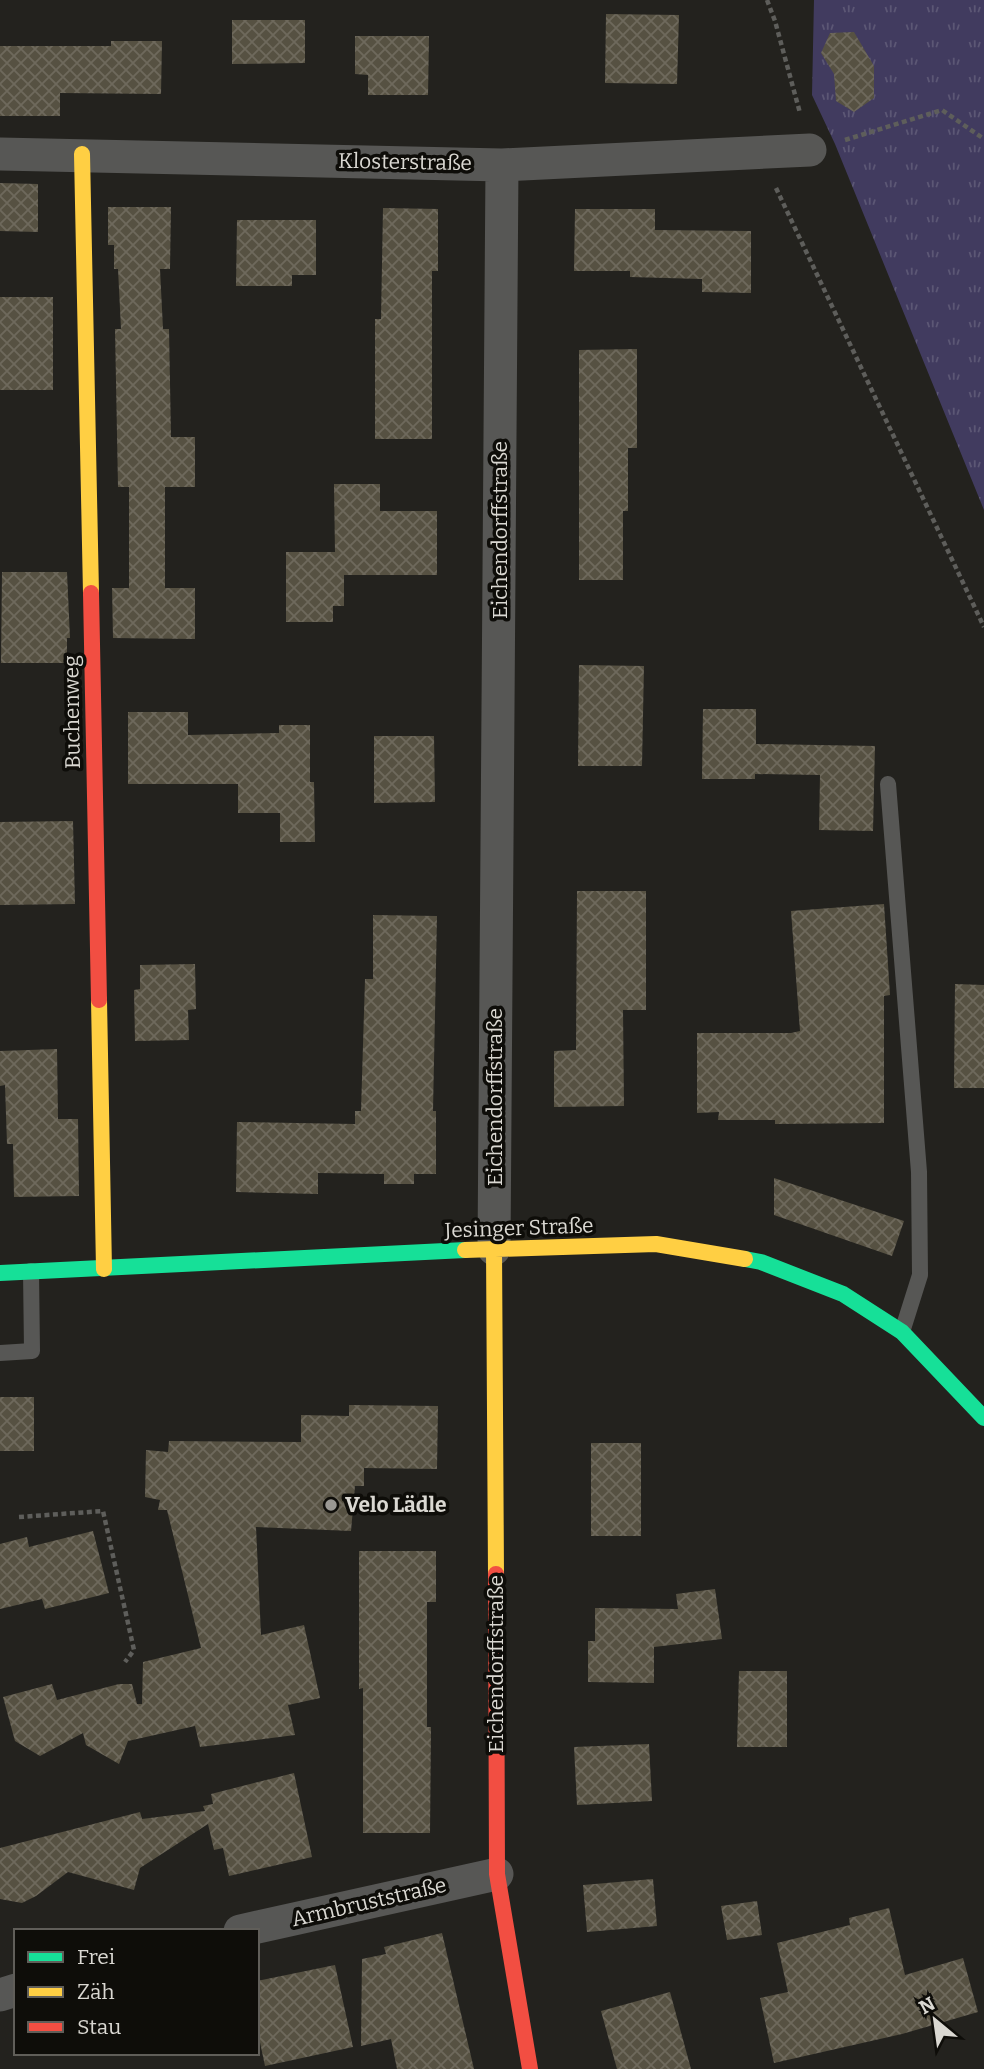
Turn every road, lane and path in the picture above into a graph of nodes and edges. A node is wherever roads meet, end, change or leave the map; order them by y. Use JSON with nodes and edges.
{"nodes":[{"id":1,"x":767,"y":0,"type":"edge"},
{"id":2,"x":984,"y":139,"type":"edge"},
{"id":3,"x":822,"y":147,"type":"junction"},
{"id":4,"x":760,"y":153,"type":"junction"},
{"id":5,"x":0,"y":154,"type":"edge"},
{"id":6,"x":82,"y":154,"type":"junction"},
{"id":7,"x":502,"y":164,"type":"junction"},
{"id":8,"x":984,"y":627,"type":"edge"},
{"id":9,"x":888,"y":784,"type":"dead end"},
{"id":10,"x":494,"y":1249,"type":"junction"},
{"id":11,"x":104,"y":1269,"type":"junction"},
{"id":12,"x":31,"y":1271,"type":"junction"},
{"id":13,"x":0,"y":1273,"type":"edge"},
{"id":14,"x":902,"y":1332,"type":"junction"},
{"id":15,"x":0,"y":1353,"type":"edge"},
{"id":16,"x":984,"y":1418,"type":"edge"},
{"id":17,"x":19,"y":1517,"type":"dead end"},
{"id":18,"x":125,"y":1662,"type":"dead end"},
{"id":19,"x":497,"y":1874,"type":"junction"},
{"id":20,"x":249,"y":1929,"type":"edge"},
{"id":21,"x":530,"y":2069,"type":"edge"}],
"edges":[{"from":1,"to":3,"type":"path"},
{"from":2,"to":3,"type":"path"},
{"from":3,"to":4,"type":"street","name":"Klosterstraße"},
{"from":4,"to":7,"type":"street","name":"Klosterstraße"},
{"from":4,"to":8,"type":"path"},
{"from":5,"to":6,"type":"street","name":"Klosterstraße"},
{"from":6,"to":7,"type":"street","name":"Klosterstraße"},
{"from":6,"to":11,"type":"street","name":"Buchenweg"},
{"from":7,"to":10,"type":"street","name":"Eichendorffstraße"},
{"from":9,"to":14,"type":"lane"},
{"from":10,"to":11,"type":"street","name":"Jesinger Straße"},
{"from":10,"to":14,"type":"street","name":"Jesinger Straße"},
{"from":10,"to":19,"type":"street","name":"Eichendorffstraße"},
{"from":11,"to":12,"type":"street","name":"Jesinger Straße"},
{"from":12,"to":13,"type":"street","name":"Jesinger Straße"},
{"from":12,"to":15,"type":"lane"},
{"from":14,"to":16,"type":"street","name":"Jesinger Straße"},
{"from":17,"to":18,"type":"path"},
{"from":19,"to":20,"type":"street","name":"Armbruststraße"},
{"from":19,"to":21,"type":"street","name":"Eichendorffstraße"}]}
